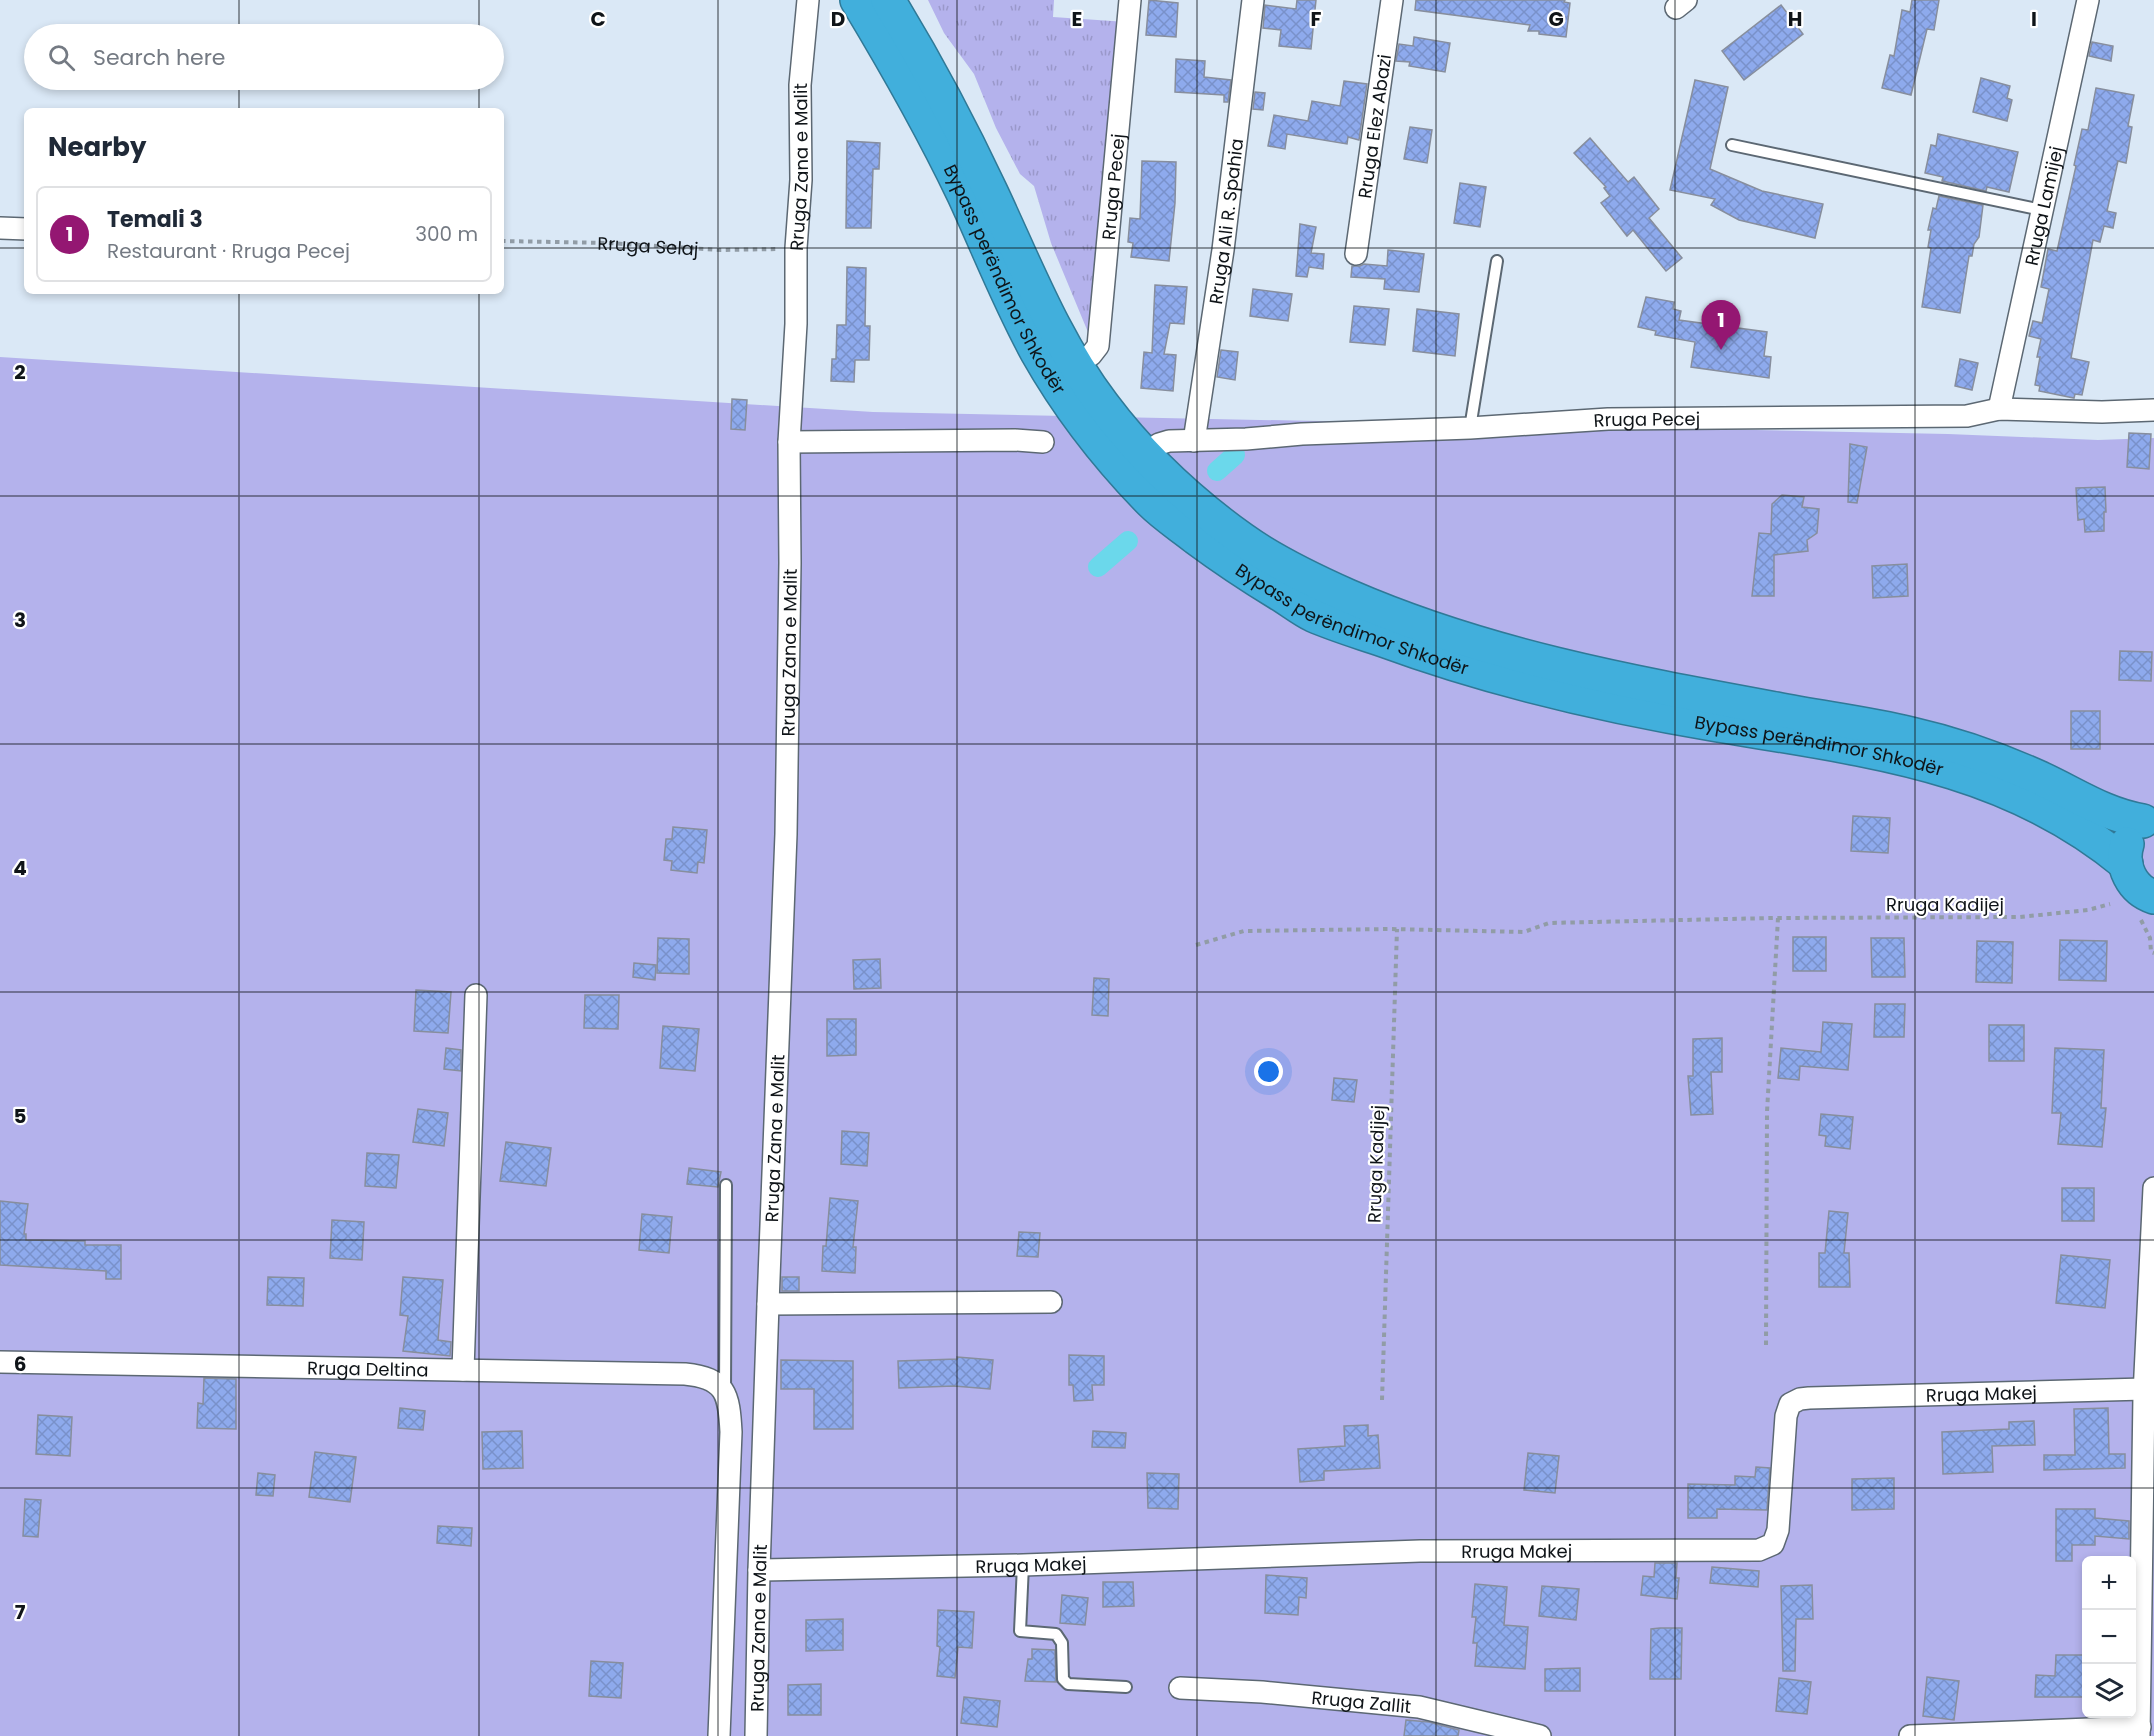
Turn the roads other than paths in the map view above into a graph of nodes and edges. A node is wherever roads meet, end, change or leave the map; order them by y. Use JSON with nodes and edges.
{"nodes":[{"id":1,"x":808,"y":0,"type":"edge"},
{"id":2,"x":857,"y":0,"type":"edge"},
{"id":3,"x":888,"y":0,"type":"edge"},
{"id":4,"x":1130,"y":0,"type":"edge"},
{"id":5,"x":1253,"y":0,"type":"edge"},
{"id":6,"x":1392,"y":0,"type":"edge"},
{"id":7,"x":2088,"y":0,"type":"edge"},
{"id":8,"x":1732,"y":145,"type":"dead end"},
{"id":9,"x":2042,"y":210,"type":"junction"},
{"id":10,"x":0,"y":228,"type":"edge"},
{"id":11,"x":24,"y":229,"type":"edge"},
{"id":12,"x":1356,"y":254,"type":"dead end"},
{"id":13,"x":1497,"y":261,"type":"dead end"},
{"id":14,"x":1077,"y":364,"type":"junction"},
{"id":15,"x":1999,"y":409,"type":"junction"},
{"id":16,"x":2154,"y":410,"type":"edge"},
{"id":17,"x":1470,"y":428,"type":"junction"},
{"id":18,"x":1194,"y":441,"type":"junction"},
{"id":19,"x":789,"y":442,"type":"junction"},
{"id":20,"x":1043,"y":442,"type":"dead end"},
{"id":21,"x":1144,"y":454,"type":"junction"},
{"id":22,"x":2151,"y":817,"type":"edge"},
{"id":23,"x":2126,"y":864,"type":"junction"},
{"id":24,"x":2145,"y":905,"type":"edge"},
{"id":25,"x":476,"y":995,"type":"dead end"},
{"id":26,"x":726,"y":1185,"type":"dead end"},
{"id":27,"x":2154,"y":1188,"type":"edge"},
{"id":28,"x":1051,"y":1302,"type":"dead end"},
{"id":29,"x":768,"y":1304,"type":"junction"},
{"id":30,"x":0,"y":1362,"type":"edge"},
{"id":31,"x":463,"y":1370,"type":"junction"},
{"id":32,"x":2148,"y":1393,"type":"edge"},
{"id":33,"x":726,"y":1395,"type":"junction"},
{"id":34,"x":1023,"y":1565,"type":"junction"},
{"id":35,"x":759,"y":1570,"type":"junction"},
{"id":36,"x":1126,"y":1687,"type":"dead end"},
{"id":37,"x":1180,"y":1688,"type":"dead end"},
{"id":38,"x":2140,"y":1732,"type":"edge"},
{"id":39,"x":719,"y":1736,"type":"edge"},
{"id":40,"x":756,"y":1736,"type":"edge"},
{"id":41,"x":1540,"y":1736,"type":"edge"},
{"id":42,"x":1910,"y":1736,"type":"edge"}],
"edges":[{"from":1,"to":19,"type":"street","name":"Rruga Zana e Malit"},
{"from":2,"to":23,"type":"highway","name":"Bypass perëndimor Shkodër"},
{"from":3,"to":14,"type":"highway","name":"Bypass perëndimor Shkodër"},
{"from":4,"to":14,"type":"street","name":"Rruga Pecej"},
{"from":5,"to":18,"type":"street","name":"Rruga Ali R. Spahia"},
{"from":6,"to":12,"type":"street","name":"Rruga Elez Abazi"},
{"from":7,"to":9,"type":"street","name":"Rruga Lamijej"},
{"from":8,"to":9,"type":"lane"},
{"from":9,"to":15,"type":"street","name":"Rruga Lamijej"},
{"from":10,"to":11,"type":"street"},
{"from":13,"to":17,"type":"lane"},
{"from":14,"to":21,"type":"highway","name":"Bypass perëndimor Shkodër"},
{"from":15,"to":16,"type":"street","name":"Rruga Pecej"},
{"from":15,"to":17,"type":"street","name":"Rruga Pecej"},
{"from":17,"to":18,"type":"street","name":"Rruga Pecej"},
{"from":18,"to":21,"type":"street","name":"Rruga Pecej"},
{"from":19,"to":20,"type":"street"},
{"from":19,"to":29,"type":"street","name":"Rruga Zana e Malit"},
{"from":21,"to":22,"type":"highway","name":"Bypass perëndimor Shkodër"},
{"from":22,"to":23,"type":"highway","name":"Bypass perëndimor Shkodër"},
{"from":23,"to":24,"type":"highway","name":"Bypass perëndimor Shkodër"},
{"from":25,"to":31,"type":"street"},
{"from":26,"to":33,"type":"lane"},
{"from":27,"to":32,"type":"street"},
{"from":28,"to":29,"type":"street"},
{"from":29,"to":35,"type":"street","name":"Rruga Zana e Malit"},
{"from":30,"to":31,"type":"street","name":"Rruga Deltina"},
{"from":31,"to":33,"type":"street","name":"Rruga Deltina"},
{"from":32,"to":34,"type":"street","name":"Rruga Makej"},
{"from":32,"to":38,"type":"street"},
{"from":33,"to":39,"type":"street"},
{"from":34,"to":35,"type":"street","name":"Rruga Makej"},
{"from":34,"to":36,"type":"lane"},
{"from":35,"to":40,"type":"street","name":"Rruga Zana e Malit"},
{"from":37,"to":41,"type":"street","name":"Rruga Zallit"},
{"from":38,"to":42,"type":"street"}]}
